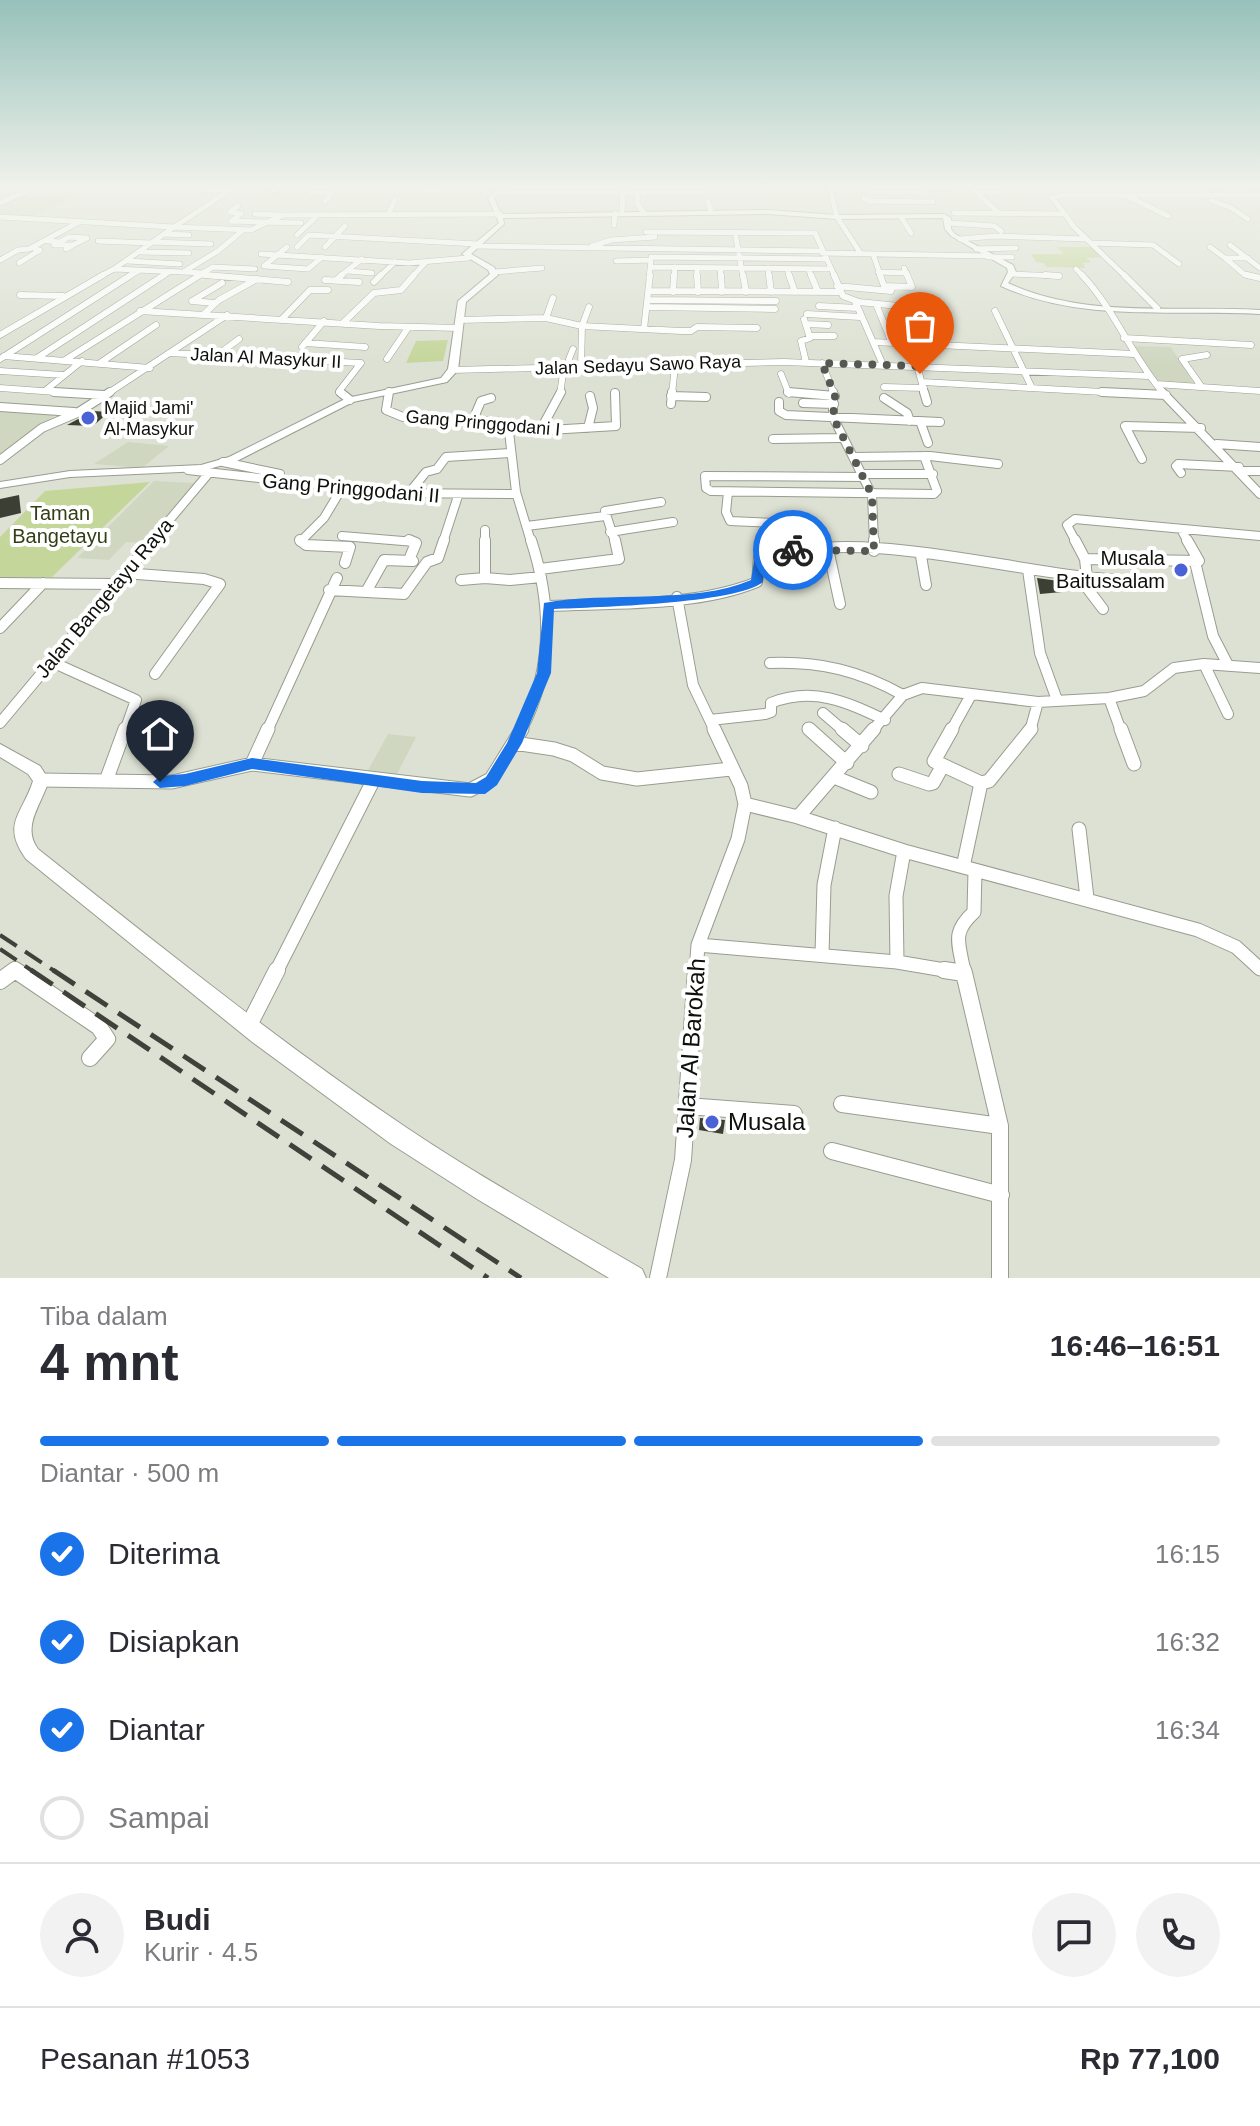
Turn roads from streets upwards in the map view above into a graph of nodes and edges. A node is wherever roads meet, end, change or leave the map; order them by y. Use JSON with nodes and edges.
{"nodes":[{"id":1,"x":37,"y":245,"type":"edge"},
{"id":2,"x":55,"y":245,"type":"edge"},
{"id":3,"x":73,"y":245,"type":"joint"},
{"id":4,"x":150,"y":245,"type":"edge"},
{"id":5,"x":225,"y":245,"type":"edge"},
{"id":6,"x":299,"y":245,"type":"edge"},
{"id":7,"x":328,"y":245,"type":"edge"},
{"id":8,"x":471,"y":245,"type":"edge"},
{"id":9,"x":476,"y":245,"type":"junction"},
{"id":10,"x":597,"y":245,"type":"edge"},
{"id":11,"x":651,"y":245,"type":"edge"},
{"id":12,"x":697,"y":245,"type":"edge"},
{"id":13,"x":738,"y":245,"type":"edge"},
{"id":14,"x":775,"y":245,"type":"edge"},
{"id":15,"x":775,"y":245,"type":"edge"},
{"id":16,"x":819,"y":245,"type":"edge"},
{"id":17,"x":855,"y":245,"type":"edge"},
{"id":18,"x":969,"y":245,"type":"edge"},
{"id":19,"x":1092,"y":245,"type":"edge"},
{"id":20,"x":1147,"y":245,"type":"edge"},
{"id":21,"x":1230,"y":245,"type":"dead end"},
{"id":22,"x":287,"y":247,"type":"dead end"},
{"id":23,"x":297,"y":247,"type":"dead end"},
{"id":24,"x":325,"y":247,"type":"dead end"},
{"id":25,"x":1210,"y":247,"type":"dead end"},
{"id":26,"x":589,"y":248,"type":"junction"},
{"id":27,"x":1016,"y":248,"type":"dead end"},
{"id":28,"x":29,"y":249,"type":"junction"},
{"id":29,"x":66,"y":249,"type":"dead end"},
{"id":30,"x":650,"y":249,"type":"junction"},
{"id":31,"x":821,"y":249,"type":"junction"},
{"id":32,"x":976,"y":249,"type":"junction"},
{"id":33,"x":332,"y":251,"type":"dead end"},
{"id":34,"x":140,"y":252,"type":"junction"},
{"id":35,"x":189,"y":253,"type":"dead end"},
{"id":36,"x":261,"y":254,"type":"dead end"},
{"id":37,"x":861,"y":254,"type":"junction"},
{"id":38,"x":873,"y":254,"type":"junction"},
{"id":39,"x":277,"y":255,"type":"junction"},
{"id":40,"x":987,"y":256,"type":"junction"},
{"id":41,"x":304,"y":257,"type":"junction"},
{"id":42,"x":323,"y":257,"type":"junction"},
{"id":43,"x":1012,"y":257,"type":"dead end"},
{"id":44,"x":468,"y":258,"type":"junction"},
{"id":45,"x":1225,"y":258,"type":"junction"},
{"id":46,"x":1248,"y":258,"type":"junction"},
{"id":47,"x":362,"y":259,"type":"junction"},
{"id":48,"x":740,"y":259,"type":"junction"},
{"id":49,"x":0,"y":260,"type":"edge"},
{"id":50,"x":627,"y":260,"type":"junction"},
{"id":51,"x":128,"y":261,"type":"junction"},
{"id":52,"x":616,"y":261,"type":"dead end"},
{"id":53,"x":651,"y":261,"type":"junction"},
{"id":54,"x":298,"y":262,"type":"dead end"},
{"id":55,"x":395,"y":262,"type":"junction"},
{"id":56,"x":19,"y":263,"type":"dead end"},
{"id":57,"x":409,"y":263,"type":"junction"},
{"id":58,"x":425,"y":263,"type":"junction"},
{"id":59,"x":180,"y":264,"type":"dead end"},
{"id":60,"x":1179,"y":264,"type":"dead end"},
{"id":61,"x":675,"y":267,"type":"junction"},
{"id":62,"x":542,"y":268,"type":"dead end"},
{"id":63,"x":627,"y":268,"type":"dead end"},
{"id":64,"x":697,"y":268,"type":"junction"},
{"id":65,"x":720,"y":268,"type":"junction"},
{"id":66,"x":742,"y":268,"type":"junction"},
{"id":67,"x":768,"y":268,"type":"junction"},
{"id":68,"x":1260,"y":268,"type":"edge"},
{"id":69,"x":114,"y":269,"type":"junction"},
{"id":70,"x":255,"y":269,"type":"dead end"},
{"id":71,"x":787,"y":269,"type":"junction"},
{"id":72,"x":808,"y":269,"type":"junction"},
{"id":73,"x":828,"y":269,"type":"junction"},
{"id":74,"x":1076,"y":269,"type":"dead end"},
{"id":75,"x":140,"y":270,"type":"junction"},
{"id":76,"x":170,"y":271,"type":"junction"},
{"id":77,"x":348,"y":271,"type":"junction"},
{"id":78,"x":400,"y":271,"type":"dead end"},
{"id":79,"x":183,"y":272,"type":"junction"},
{"id":80,"x":494,"y":272,"type":"junction"},
{"id":81,"x":878,"y":272,"type":"junction"},
{"id":82,"x":372,"y":273,"type":"dead end"},
{"id":83,"x":202,"y":274,"type":"junction"},
{"id":84,"x":1010,"y":274,"type":"junction"},
{"id":85,"x":1059,"y":276,"type":"dead end"},
{"id":86,"x":862,"y":278,"type":"dead end"},
{"id":87,"x":1260,"y":278,"type":"edge"},
{"id":88,"x":257,"y":279,"type":"junction"},
{"id":89,"x":325,"y":280,"type":"dead end"},
{"id":90,"x":336,"y":280,"type":"junction"},
{"id":91,"x":394,"y":281,"type":"dead end"},
{"id":92,"x":288,"y":282,"type":"dead end"},
{"id":93,"x":359,"y":282,"type":"dead end"},
{"id":94,"x":374,"y":282,"type":"dead end"},
{"id":95,"x":222,"y":283,"type":"dead end"},
{"id":96,"x":408,"y":283,"type":"junction"},
{"id":97,"x":862,"y":288,"type":"junction"},
{"id":98,"x":838,"y":289,"type":"junction"},
{"id":99,"x":328,"y":290,"type":"dead end"},
{"id":100,"x":649,"y":291,"type":"junction"},
{"id":101,"x":673,"y":292,"type":"junction"},
{"id":102,"x":698,"y":292,"type":"junction"},
{"id":103,"x":722,"y":292,"type":"junction"},
{"id":104,"x":746,"y":292,"type":"junction"},
{"id":105,"x":771,"y":292,"type":"junction"},
{"id":106,"x":795,"y":292,"type":"junction"},
{"id":107,"x":818,"y":292,"type":"junction"},
{"id":108,"x":909,"y":293,"type":"dead end"},
{"id":109,"x":20,"y":295,"type":"dead end"},
{"id":110,"x":65,"y":296,"type":"junction"},
{"id":111,"x":553,"y":298,"type":"dead end"},
{"id":112,"x":744,"y":300,"type":"junction"},
{"id":113,"x":776,"y":301,"type":"dead end"},
{"id":114,"x":214,"y":303,"type":"junction"},
{"id":115,"x":648,"y":304,"type":"junction"},
{"id":116,"x":856,"y":304,"type":"junction"},
{"id":117,"x":876,"y":304,"type":"junction"},
{"id":118,"x":819,"y":306,"type":"dead end"},
{"id":119,"x":589,"y":307,"type":"dead end"},
{"id":120,"x":1104,"y":307,"type":"junction"},
{"id":121,"x":111,"y":308,"type":"junction"},
{"id":122,"x":1157,"y":308,"type":"junction"},
{"id":123,"x":745,"y":309,"type":"junction"},
{"id":124,"x":775,"y":309,"type":"dead end"},
{"id":125,"x":919,"y":309,"type":"junction"},
{"id":126,"x":141,"y":310,"type":"junction"},
{"id":127,"x":938,"y":310,"type":"dead end"},
{"id":128,"x":995,"y":311,"type":"dead end"},
{"id":129,"x":1260,"y":312,"type":"edge"},
{"id":130,"x":205,"y":313,"type":"junction"},
{"id":131,"x":227,"y":315,"type":"junction"},
{"id":132,"x":860,"y":317,"type":"junction"},
{"id":133,"x":546,"y":318,"type":"junction"},
{"id":134,"x":282,"y":319,"type":"junction"},
{"id":135,"x":806,"y":319,"type":"junction"},
{"id":136,"x":296,"y":320,"type":"junction"},
{"id":137,"x":324,"y":321,"type":"junction"},
{"id":138,"x":343,"y":323,"type":"junction"},
{"id":139,"x":459,"y":324,"type":"junction"},
{"id":140,"x":156,"y":325,"type":"dead end"},
{"id":141,"x":828,"y":325,"type":"dead end"},
{"id":142,"x":582,"y":326,"type":"junction"},
{"id":143,"x":408,"y":328,"type":"junction"},
{"id":144,"x":757,"y":328,"type":"dead end"},
{"id":145,"x":644,"y":329,"type":"junction"},
{"id":146,"x":284,"y":331,"type":"dead end"},
{"id":147,"x":0,"y":335,"type":"edge"},
{"id":148,"x":809,"y":336,"type":"junction"},
{"id":149,"x":834,"y":336,"type":"dead end"},
{"id":150,"x":1124,"y":338,"type":"junction"},
{"id":151,"x":239,"y":339,"type":"dead end"},
{"id":152,"x":873,"y":342,"type":"junction"},
{"id":153,"x":305,"y":343,"type":"junction"},
{"id":154,"x":892,"y":343,"type":"junction"},
{"id":155,"x":938,"y":345,"type":"junction"},
{"id":156,"x":365,"y":347,"type":"dead end"},
{"id":157,"x":1010,"y":348,"type":"junction"},
{"id":158,"x":573,"y":349,"type":"dead end"},
{"id":159,"x":169,"y":353,"type":"junction"},
{"id":160,"x":1134,"y":354,"type":"junction"},
{"id":161,"x":1207,"y":355,"type":"dead end"},
{"id":162,"x":1259,"y":355,"type":"edge"},
{"id":163,"x":216,"y":356,"type":"junction"},
{"id":164,"x":1,"y":357,"type":"edge"},
{"id":165,"x":293,"y":357,"type":"junction"},
{"id":166,"x":37,"y":358,"type":"junction"},
{"id":167,"x":387,"y":359,"type":"dead end"},
{"id":168,"x":65,"y":360,"type":"junction"},
{"id":169,"x":82,"y":361,"type":"junction"},
{"id":170,"x":806,"y":362,"type":"junction"},
{"id":171,"x":100,"y":363,"type":"junction"},
{"id":172,"x":566,"y":363,"type":"junction"},
{"id":173,"x":822,"y":363,"type":"junction"},
{"id":174,"x":881,"y":365,"type":"junction"},
{"id":175,"x":675,"y":366,"type":"junction"},
{"id":176,"x":917,"y":366,"type":"junction"},
{"id":177,"x":581,"y":367,"type":"junction"},
{"id":178,"x":150,"y":368,"type":"junction"},
{"id":179,"x":453,"y":370,"type":"junction"},
{"id":180,"x":0,"y":371,"type":"edge"},
{"id":181,"x":1025,"y":371,"type":"junction"},
{"id":182,"x":781,"y":374,"type":"dead end"},
{"id":183,"x":63,"y":375,"type":"junction"},
{"id":184,"x":1149,"y":376,"type":"junction"},
{"id":185,"x":1156,"y":384,"type":"junction"},
{"id":186,"x":923,"y":385,"type":"junction"},
{"id":187,"x":1201,"y":386,"type":"junction"},
{"id":188,"x":0,"y":388,"type":"edge"},
{"id":189,"x":1032,"y":388,"type":"junction"},
{"id":190,"x":46,"y":390,"type":"junction"},
{"id":191,"x":389,"y":391,"type":"junction"},
{"id":192,"x":1260,"y":391,"type":"edge"},
{"id":193,"x":615,"y":393,"type":"dead end"},
{"id":194,"x":104,"y":395,"type":"junction"},
{"id":195,"x":1166,"y":395,"type":"junction"},
{"id":196,"x":590,"y":396,"type":"dead end"},
{"id":197,"x":706,"y":397,"type":"dead end"},
{"id":198,"x":491,"y":398,"type":"dead end"},
{"id":199,"x":884,"y":398,"type":"dead end"},
{"id":200,"x":350,"y":400,"type":"junction"},
{"id":201,"x":835,"y":400,"type":"junction"},
{"id":202,"x":779,"y":402,"type":"dead end"},
{"id":203,"x":927,"y":402,"type":"dead end"},
{"id":204,"x":803,"y":403,"type":"dead end"},
{"id":205,"x":0,"y":407,"type":"edge"},
{"id":206,"x":77,"y":413,"type":"junction"},
{"id":207,"x":833,"y":417,"type":"junction"},
{"id":208,"x":473,"y":420,"type":"junction"},
{"id":209,"x":888,"y":420,"type":"junction"},
{"id":210,"x":910,"y":421,"type":"junction"},
{"id":211,"x":920,"y":421,"type":"junction"},
{"id":212,"x":940,"y":422,"type":"dead end"},
{"id":213,"x":508,"y":423,"type":"junction"},
{"id":214,"x":588,"y":428,"type":"junction"},
{"id":215,"x":1201,"y":428,"type":"junction"},
{"id":216,"x":541,"y":429,"type":"junction"},
{"id":217,"x":894,"y":432,"type":"dead end"},
{"id":218,"x":840,"y":438,"type":"junction"},
{"id":219,"x":773,"y":439,"type":"dead end"},
{"id":220,"x":928,"y":443,"type":"dead end"},
{"id":221,"x":1217,"y":444,"type":"junction"},
{"id":222,"x":1260,"y":447,"type":"edge"},
{"id":223,"x":510,"y":453,"type":"junction"},
{"id":224,"x":924,"y":456,"type":"junction"},
{"id":225,"x":853,"y":457,"type":"junction"},
{"id":226,"x":1142,"y":459,"type":"dead end"},
{"id":227,"x":0,"y":460,"type":"edge"},
{"id":228,"x":223,"y":462,"type":"junction"},
{"id":229,"x":998,"y":464,"type":"dead end"},
{"id":230,"x":1240,"y":469,"type":"junction"},
{"id":231,"x":133,"y":470,"type":"junction"},
{"id":232,"x":186,"y":470,"type":"junction"},
{"id":233,"x":1260,"y":471,"type":"edge"},
{"id":234,"x":209,"y":473,"type":"junction"},
{"id":235,"x":1181,"y":473,"type":"dead end"},
{"id":236,"x":280,"y":474,"type":"dead end"},
{"id":237,"x":933,"y":474,"type":"junction"},
{"id":238,"x":864,"y":475,"type":"junction"},
{"id":239,"x":788,"y":476,"type":"junction"},
{"id":240,"x":0,"y":485,"type":"edge"},
{"id":241,"x":342,"y":488,"type":"junction"},
{"id":242,"x":728,"y":492,"type":"junction"},
{"id":243,"x":1259,"y":492,"type":"edge"},
{"id":244,"x":409,"y":493,"type":"junction"},
{"id":245,"x":516,"y":494,"type":"junction"},
{"id":246,"x":791,"y":494,"type":"junction"},
{"id":247,"x":872,"y":495,"type":"junction"},
{"id":248,"x":458,"y":496,"type":"junction"},
{"id":249,"x":661,"y":502,"type":"dead end"},
{"id":250,"x":605,"y":516,"type":"junction"},
{"id":251,"x":673,"y":522,"type":"dead end"},
{"id":252,"x":527,"y":526,"type":"junction"},
{"id":253,"x":485,"y":530,"type":"dead end"},
{"id":254,"x":1182,"y":531,"type":"junction"},
{"id":255,"x":610,"y":532,"type":"junction"},
{"id":256,"x":342,"y":536,"type":"dead end"},
{"id":257,"x":1260,"y":536,"type":"edge"},
{"id":258,"x":828,"y":549,"type":"junction"},
{"id":259,"x":798,"y":550,"type":"junction"},
{"id":260,"x":874,"y":551,"type":"junction"},
{"id":261,"x":921,"y":556,"type":"junction"},
{"id":262,"x":1085,"y":559,"type":"junction"},
{"id":263,"x":409,"y":560,"type":"junction"},
{"id":264,"x":427,"y":562,"type":"junction"},
{"id":265,"x":1195,"y":562,"type":"junction"},
{"id":266,"x":345,"y":563,"type":"dead end"},
{"id":267,"x":1028,"y":570,"type":"junction"},
{"id":268,"x":124,"y":573,"type":"junction"},
{"id":269,"x":540,"y":573,"type":"junction"},
{"id":270,"x":1083,"y":576,"type":"junction"},
{"id":271,"x":337,"y":578,"type":"dead end"},
{"id":272,"x":485,"y":578,"type":"junction"},
{"id":273,"x":461,"y":580,"type":"dead end"},
{"id":274,"x":1134,"y":582,"type":"dead end"},
{"id":275,"x":0,"y":583,"type":"edge"},
{"id":276,"x":43,"y":583,"type":"junction"},
{"id":277,"x":115,"y":584,"type":"junction"},
{"id":278,"x":926,"y":585,"type":"dead end"},
{"id":279,"x":329,"y":590,"type":"junction"},
{"id":280,"x":366,"y":592,"type":"junction"},
{"id":281,"x":677,"y":597,"type":"junction"},
{"id":282,"x":840,"y":604,"type":"dead end"},
{"id":283,"x":548,"y":606,"type":"junction"},
{"id":284,"x":1103,"y":609,"type":"dead end"},
{"id":285,"x":0,"y":628,"type":"edge"},
{"id":286,"x":52,"y":662,"type":"junction"},
{"id":287,"x":770,"y":663,"type":"dead end"},
{"id":288,"x":1204,"y":664,"type":"junction"},
{"id":289,"x":1228,"y":665,"type":"junction"},
{"id":290,"x":1260,"y":668,"type":"edge"},
{"id":291,"x":155,"y":674,"type":"dead end"},
{"id":292,"x":903,"y":695,"type":"junction"},
{"id":293,"x":971,"y":695,"type":"junction"},
{"id":294,"x":1109,"y":698,"type":"junction"},
{"id":295,"x":1057,"y":700,"type":"junction"},
{"id":296,"x":1038,"y":702,"type":"junction"},
{"id":297,"x":823,"y":713,"type":"dead end"},
{"id":298,"x":1228,"y":714,"type":"dead end"},
{"id":299,"x":710,"y":720,"type":"junction"},
{"id":300,"x":885,"y":720,"type":"junction"},
{"id":301,"x":0,"y":723,"type":"edge"},
{"id":302,"x":808,"y":728,"type":"dead end"},
{"id":303,"x":514,"y":743,"type":"junction"},
{"id":304,"x":862,"y":746,"type":"junction"},
{"id":305,"x":0,"y":750,"type":"edge"},
{"id":306,"x":847,"y":763,"type":"junction"},
{"id":307,"x":252,"y":764,"type":"junction"},
{"id":308,"x":1134,"y":764,"type":"dead end"},
{"id":309,"x":942,"y":767,"type":"junction"},
{"id":310,"x":731,"y":769,"type":"junction"},
{"id":311,"x":899,"y":774,"type":"dead end"},
{"id":312,"x":834,"y":777,"type":"junction"},
{"id":313,"x":41,"y":780,"type":"junction"},
{"id":314,"x":106,"y":781,"type":"junction"},
{"id":315,"x":373,"y":781,"type":"junction"},
{"id":316,"x":981,"y":783,"type":"junction"},
{"id":317,"x":871,"y":792,"type":"dead end"},
{"id":318,"x":745,"y":804,"type":"junction"},
{"id":319,"x":798,"y":817,"type":"junction"},
{"id":320,"x":835,"y":828,"type":"junction"},
{"id":321,"x":1079,"y":829,"type":"dead end"},
{"id":322,"x":904,"y":851,"type":"junction"},
{"id":323,"x":969,"y":869,"type":"junction"},
{"id":324,"x":1087,"y":898,"type":"junction"},
{"id":325,"x":698,"y":945,"type":"junction"},
{"id":326,"x":822,"y":954,"type":"junction"},
{"id":327,"x":897,"y":962,"type":"junction"},
{"id":328,"x":1260,"y":969,"type":"edge"},
{"id":329,"x":964,"y":973,"type":"junction"},
{"id":330,"x":0,"y":981,"type":"edge"},
{"id":331,"x":248,"y":1027,"type":"junction"},
{"id":332,"x":90,"y":1058,"type":"dead end"},
{"id":333,"x":842,"y":1104,"type":"dead end"},
{"id":334,"x":687,"y":1106,"type":"junction"},
{"id":335,"x":794,"y":1114,"type":"dead end"},
{"id":336,"x":1000,"y":1126,"type":"junction"},
{"id":337,"x":832,"y":1151,"type":"dead end"},
{"id":338,"x":1001,"y":1195,"type":"junction"},
{"id":339,"x":633,"y":1278,"type":"edge"},
{"id":340,"x":658,"y":1278,"type":"edge"},
{"id":341,"x":1000,"y":1278,"type":"edge"}],
"edges":[{"from":1,"to":28,"type":"street"},
{"from":2,"to":3,"type":"street"},
{"from":3,"to":29,"type":"street"},
{"from":4,"to":34,"type":"street"},
{"from":5,"to":79,"type":"street"},
{"from":6,"to":23,"type":"street"},
{"from":7,"to":24,"type":"street"},
{"from":8,"to":9,"type":"street"},
{"from":9,"to":26,"type":"street"},
{"from":9,"to":44,"type":"street"},
{"from":10,"to":26,"type":"street"},
{"from":11,"to":30,"type":"street"},
{"from":12,"to":30,"type":"street"},
{"from":13,"to":48,"type":"street"},
{"from":14,"to":31,"type":"street"},
{"from":15,"to":31,"type":"street"},
{"from":16,"to":31,"type":"street"},
{"from":17,"to":37,"type":"street"},
{"from":18,"to":32,"type":"street"},
{"from":19,"to":122,"type":"street"},
{"from":20,"to":60,"type":"street"},
{"from":21,"to":46,"type":"street"},
{"from":22,"to":39,"type":"street"},
{"from":25,"to":45,"type":"street"},
{"from":26,"to":30,"type":"street"},
{"from":27,"to":32,"type":"street"},
{"from":28,"to":49,"type":"street"},
{"from":28,"to":56,"type":"street"},
{"from":30,"to":53,"type":"street"},
{"from":31,"to":37,"type":"street"},
{"from":31,"to":48,"type":"street"},
{"from":31,"to":73,"type":"street"},
{"from":32,"to":40,"type":"street"},
{"from":33,"to":42,"type":"street"},
{"from":34,"to":35,"type":"street"},
{"from":34,"to":51,"type":"street"},
{"from":36,"to":39,"type":"street"},
{"from":37,"to":38,"type":"street"},
{"from":38,"to":40,"type":"street"},
{"from":38,"to":81,"type":"street"},
{"from":39,"to":41,"type":"street"},
{"from":39,"to":42,"type":"street"},
{"from":40,"to":43,"type":"street"},
{"from":40,"to":84,"type":"street"},
{"from":41,"to":42,"type":"street"},
{"from":41,"to":54,"type":"street"},
{"from":42,"to":47,"type":"street"},
{"from":44,"to":58,"type":"street"},
{"from":44,"to":80,"type":"street"},
{"from":45,"to":46,"type":"street"},
{"from":45,"to":87,"type":"street"},
{"from":46,"to":68,"type":"street"},
{"from":47,"to":55,"type":"street"},
{"from":47,"to":77,"type":"street"},
{"from":48,"to":53,"type":"street"},
{"from":48,"to":66,"type":"street"},
{"from":50,"to":52,"type":"street"},
{"from":50,"to":53,"type":"street"},
{"from":50,"to":63,"type":"street"},
{"from":51,"to":59,"type":"street"},
{"from":51,"to":69,"type":"street"},
{"from":53,"to":61,"type":"street"},
{"from":53,"to":100,"type":"street"},
{"from":55,"to":57,"type":"street"},
{"from":55,"to":94,"type":"street"},
{"from":57,"to":58,"type":"street"},
{"from":57,"to":78,"type":"street"},
{"from":58,"to":96,"type":"street"},
{"from":61,"to":64,"type":"street"},
{"from":61,"to":101,"type":"street"},
{"from":62,"to":80,"type":"street"},
{"from":64,"to":65,"type":"street"},
{"from":64,"to":102,"type":"street"},
{"from":65,"to":66,"type":"street"},
{"from":65,"to":103,"type":"street"},
{"from":66,"to":67,"type":"street"},
{"from":66,"to":104,"type":"street"},
{"from":67,"to":71,"type":"street"},
{"from":67,"to":105,"type":"street"},
{"from":69,"to":75,"type":"street"},
{"from":69,"to":110,"type":"street"},
{"from":70,"to":83,"type":"street"},
{"from":71,"to":72,"type":"street"},
{"from":71,"to":106,"type":"street"},
{"from":72,"to":73,"type":"street"},
{"from":72,"to":107,"type":"street"},
{"from":73,"to":98,"type":"street"},
{"from":74,"to":120,"type":"street"},
{"from":75,"to":76,"type":"street"},
{"from":75,"to":164,"type":"street"},
{"from":76,"to":79,"type":"street"},
{"from":76,"to":121,"type":"street"},
{"from":77,"to":82,"type":"street"},
{"from":77,"to":90,"type":"street"},
{"from":79,"to":83,"type":"street"},
{"from":80,"to":139,"type":"street"},
{"from":81,"to":81,"type":"street"},
{"from":83,"to":88,"type":"street"},
{"from":83,"to":126,"type":"street"},
{"from":84,"to":85,"type":"street"},
{"from":84,"to":120,"type":"street"},
{"from":86,"to":97,"type":"street"},
{"from":88,"to":92,"type":"street"},
{"from":88,"to":114,"type":"street"},
{"from":89,"to":90,"type":"street"},
{"from":90,"to":93,"type":"street"},
{"from":91,"to":96,"type":"street"},
{"from":95,"to":114,"type":"street"},
{"from":96,"to":138,"type":"street"},
{"from":97,"to":98,"type":"street"},
{"from":97,"to":108,"type":"street"},
{"from":98,"to":107,"type":"street"},
{"from":98,"to":116,"type":"street"},
{"from":99,"to":134,"type":"street"},
{"from":100,"to":101,"type":"street"},
{"from":100,"to":115,"type":"street"},
{"from":101,"to":102,"type":"street"},
{"from":102,"to":103,"type":"street"},
{"from":103,"to":104,"type":"street"},
{"from":104,"to":105,"type":"street"},
{"from":105,"to":106,"type":"street"},
{"from":106,"to":107,"type":"street"},
{"from":109,"to":110,"type":"street"},
{"from":110,"to":147,"type":"street"},
{"from":111,"to":133,"type":"street"},
{"from":112,"to":113,"type":"street"},
{"from":112,"to":115,"type":"street"},
{"from":112,"to":123,"type":"street"},
{"from":114,"to":130,"type":"street"},
{"from":115,"to":123,"type":"street"},
{"from":115,"to":145,"type":"street"},
{"from":116,"to":117,"type":"street"},
{"from":116,"to":118,"type":"street"},
{"from":116,"to":132,"type":"street"},
{"from":117,"to":125,"type":"street"},
{"from":117,"to":154,"type":"street"},
{"from":119,"to":142,"type":"street"},
{"from":120,"to":122,"type":"street"},
{"from":120,"to":150,"type":"street"},
{"from":121,"to":126,"type":"street"},
{"from":121,"to":166,"type":"street"},
{"from":122,"to":129,"type":"street"},
{"from":123,"to":124,"type":"street"},
{"from":125,"to":127,"type":"street"},
{"from":125,"to":155,"type":"street"},
{"from":126,"to":130,"type":"street"},
{"from":126,"to":168,"type":"street"},
{"from":128,"to":157,"type":"street"},
{"from":130,"to":131,"type":"street"},
{"from":131,"to":134,"type":"street"},
{"from":131,"to":159,"type":"street"},
{"from":132,"to":135,"type":"street"},
{"from":132,"to":152,"type":"street"},
{"from":133,"to":139,"type":"street"},
{"from":133,"to":142,"type":"street"},
{"from":134,"to":136,"type":"street"},
{"from":135,"to":141,"type":"street"},
{"from":135,"to":148,"type":"street"},
{"from":136,"to":137,"type":"street"},
{"from":136,"to":146,"type":"street"},
{"from":137,"to":138,"type":"street"},
{"from":137,"to":153,"type":"street"},
{"from":138,"to":143,"type":"street"},
{"from":139,"to":143,"type":"street"},
{"from":139,"to":179,"type":"street"},
{"from":140,"to":171,"type":"street"},
{"from":142,"to":145,"type":"street"},
{"from":142,"to":177,"type":"street"},
{"from":143,"to":167,"type":"street"},
{"from":144,"to":145,"type":"street"},
{"from":148,"to":149,"type":"street"},
{"from":148,"to":170,"type":"street"},
{"from":150,"to":160,"type":"street"},
{"from":150,"to":162,"type":"street"},
{"from":151,"to":163,"type":"street"},
{"from":152,"to":154,"type":"street"},
{"from":152,"to":174,"type":"street"},
{"from":153,"to":156,"type":"street"},
{"from":153,"to":165,"type":"street"},
{"from":154,"to":155,"type":"street"},
{"from":155,"to":157,"type":"street"},
{"from":157,"to":160,"type":"street"},
{"from":157,"to":181,"type":"street"},
{"from":158,"to":172,"type":"street"},
{"from":159,"to":163,"type":"street","name":"Jalan Al Masykur II"},
{"from":159,"to":178,"type":"street"},
{"from":160,"to":184,"type":"street"},
{"from":161,"to":187,"type":"street"},
{"from":163,"to":165,"type":"street","name":"Jalan Al Masykur II"},
{"from":164,"to":166,"type":"street"},
{"from":165,"to":200,"type":"street","name":"Jalan Al Masykur II"},
{"from":166,"to":168,"type":"street"},
{"from":168,"to":169,"type":"street"},
{"from":169,"to":171,"type":"street"},
{"from":169,"to":183,"type":"street"},
{"from":170,"to":173,"type":"street","name":"Jalan Sedayu Sawo Raya"},
{"from":170,"to":175,"type":"street","name":"Jalan Sedayu Sawo Raya"},
{"from":171,"to":178,"type":"street"},
{"from":172,"to":177,"type":"street","name":"Jalan Sedayu Sawo Raya"},
{"from":172,"to":179,"type":"street","name":"Jalan Sedayu Sawo Raya"},
{"from":172,"to":216,"type":"street"},
{"from":173,"to":174,"type":"street","name":"Jalan Sedayu Sawo Raya"},
{"from":173,"to":201,"type":"street"},
{"from":174,"to":176,"type":"street","name":"Jalan Sedayu Sawo Raya"},
{"from":174,"to":186,"type":"street"},
{"from":175,"to":177,"type":"street","name":"Jalan Sedayu Sawo Raya"},
{"from":175,"to":197,"type":"street"},
{"from":176,"to":181,"type":"street","name":"Jalan Sedayu Sawo Raya"},
{"from":176,"to":186,"type":"street"},
{"from":178,"to":194,"type":"street"},
{"from":179,"to":191,"type":"street"},
{"from":180,"to":183,"type":"street"},
{"from":181,"to":184,"type":"street","name":"Jalan Sedayu Sawo Raya"},
{"from":181,"to":189,"type":"street"},
{"from":182,"to":201,"type":"street"},
{"from":183,"to":190,"type":"street"},
{"from":184,"to":185,"type":"street"},
{"from":185,"to":187,"type":"street"},
{"from":185,"to":195,"type":"street"},
{"from":186,"to":189,"type":"street"},
{"from":186,"to":203,"type":"street"},
{"from":187,"to":192,"type":"street"},
{"from":188,"to":190,"type":"street"},
{"from":189,"to":195,"type":"street"},
{"from":190,"to":194,"type":"street"},
{"from":191,"to":200,"type":"street"},
{"from":191,"to":208,"type":"street","name":"Gang Pringgodani I"},
{"from":193,"to":214,"type":"street","name":"Gang Pringgodani I"},
{"from":194,"to":206,"type":"street"},
{"from":195,"to":215,"type":"street"},
{"from":196,"to":214,"type":"street"},
{"from":198,"to":208,"type":"street"},
{"from":199,"to":210,"type":"street"},
{"from":200,"to":228,"type":"street"},
{"from":201,"to":204,"type":"street"},
{"from":201,"to":207,"type":"street"},
{"from":202,"to":207,"type":"street"},
{"from":205,"to":206,"type":"street"},
{"from":206,"to":227,"type":"street"},
{"from":207,"to":209,"type":"street"},
{"from":207,"to":218,"type":"street"},
{"from":208,"to":213,"type":"street","name":"Gang Pringgodani I"},
{"from":209,"to":210,"type":"street"},
{"from":209,"to":217,"type":"street"},
{"from":210,"to":211,"type":"street"},
{"from":211,"to":212,"type":"street"},
{"from":211,"to":220,"type":"street"},
{"from":213,"to":216,"type":"street","name":"Gang Pringgodani I"},
{"from":213,"to":223,"type":"street"},
{"from":214,"to":216,"type":"street","name":"Gang Pringgodani I"},
{"from":215,"to":221,"type":"street"},
{"from":215,"to":226,"type":"street"},
{"from":218,"to":219,"type":"street"},
{"from":218,"to":225,"type":"street"},
{"from":221,"to":222,"type":"street"},
{"from":221,"to":230,"type":"street"},
{"from":223,"to":244,"type":"street"},
{"from":223,"to":245,"type":"street"},
{"from":224,"to":225,"type":"street"},
{"from":224,"to":229,"type":"street"},
{"from":224,"to":237,"type":"street"},
{"from":225,"to":238,"type":"street"},
{"from":228,"to":232,"type":"street"},
{"from":228,"to":236,"type":"street"},
{"from":230,"to":233,"type":"street"},
{"from":230,"to":235,"type":"street"},
{"from":230,"to":243,"type":"street"},
{"from":231,"to":232,"type":"street"},
{"from":231,"to":240,"type":"street"},
{"from":231,"to":240,"type":"street"},
{"from":232,"to":234,"type":"street","name":"Gang Pringgodani II"},
{"from":234,"to":241,"type":"street","name":"Gang Pringgodani II"},
{"from":234,"to":268,"type":"street","name":"Jalan Bangetayu Raya"},
{"from":237,"to":238,"type":"street"},
{"from":237,"to":247,"type":"street"},
{"from":238,"to":239,"type":"street"},
{"from":238,"to":247,"type":"street"},
{"from":239,"to":242,"type":"street"},
{"from":239,"to":246,"type":"street"},
{"from":241,"to":244,"type":"street","name":"Gang Pringgodani II"},
{"from":241,"to":266,"type":"street"},
{"from":242,"to":246,"type":"street"},
{"from":242,"to":259,"type":"street"},
{"from":244,"to":248,"type":"street","name":"Gang Pringgodani II"},
{"from":245,"to":248,"type":"street","name":"Gang Pringgodani II"},
{"from":245,"to":252,"type":"street"},
{"from":246,"to":247,"type":"street"},
{"from":247,"to":260,"type":"street"},
{"from":248,"to":264,"type":"street"},
{"from":249,"to":250,"type":"street"},
{"from":250,"to":252,"type":"street"},
{"from":250,"to":255,"type":"street"},
{"from":251,"to":255,"type":"street"},
{"from":252,"to":269,"type":"street"},
{"from":253,"to":272,"type":"street"},
{"from":254,"to":257,"type":"street"},
{"from":254,"to":262,"type":"street"},
{"from":254,"to":265,"type":"street"},
{"from":255,"to":269,"type":"street"},
{"from":256,"to":263,"type":"street"},
{"from":258,"to":259,"type":"street"},
{"from":258,"to":260,"type":"street"},
{"from":258,"to":282,"type":"street"},
{"from":259,"to":281,"type":"street"},
{"from":260,"to":261,"type":"street"},
{"from":261,"to":267,"type":"street"},
{"from":261,"to":278,"type":"street"},
{"from":262,"to":265,"type":"street"},
{"from":262,"to":270,"type":"street"},
{"from":263,"to":264,"type":"street"},
{"from":263,"to":280,"type":"street"},
{"from":264,"to":280,"type":"street"},
{"from":265,"to":289,"type":"street"},
{"from":267,"to":270,"type":"street"},
{"from":267,"to":295,"type":"street"},
{"from":268,"to":277,"type":"street","name":"Jalan Bangetayu Raya"},
{"from":268,"to":291,"type":"street"},
{"from":269,"to":272,"type":"street"},
{"from":269,"to":283,"type":"street"},
{"from":270,"to":274,"type":"street"},
{"from":270,"to":284,"type":"street"},
{"from":271,"to":279,"type":"street"},
{"from":272,"to":273,"type":"street"},
{"from":275,"to":276,"type":"street"},
{"from":276,"to":277,"type":"street"},
{"from":276,"to":285,"type":"street"},
{"from":277,"to":286,"type":"street","name":"Jalan Bangetayu Raya"},
{"from":279,"to":280,"type":"street"},
{"from":279,"to":307,"type":"street"},
{"from":281,"to":283,"type":"street"},
{"from":281,"to":299,"type":"street"},
{"from":283,"to":303,"type":"street"},
{"from":286,"to":301,"type":"street","name":"Jalan Bangetayu Raya"},
{"from":286,"to":314,"type":"street"},
{"from":287,"to":292,"type":"street"},
{"from":288,"to":289,"type":"street"},
{"from":288,"to":294,"type":"street"},
{"from":288,"to":298,"type":"street"},
{"from":289,"to":290,"type":"street"},
{"from":292,"to":293,"type":"street"},
{"from":292,"to":300,"type":"street"},
{"from":293,"to":296,"type":"street"},
{"from":293,"to":309,"type":"street"},
{"from":294,"to":295,"type":"street"},
{"from":294,"to":308,"type":"street"},
{"from":295,"to":296,"type":"street"},
{"from":296,"to":316,"type":"street"},
{"from":297,"to":304,"type":"street"},
{"from":299,"to":300,"type":"street"},
{"from":299,"to":310,"type":"street"},
{"from":300,"to":304,"type":"street"},
{"from":302,"to":306,"type":"street"},
{"from":303,"to":310,"type":"street"},
{"from":303,"to":315,"type":"street"},
{"from":304,"to":306,"type":"street"},
{"from":305,"to":313,"type":"street"},
{"from":306,"to":312,"type":"street"},
{"from":307,"to":314,"type":"street"},
{"from":307,"to":315,"type":"street"},
{"from":309,"to":311,"type":"street"},
{"from":309,"to":316,"type":"street"},
{"from":310,"to":318,"type":"street"},
{"from":312,"to":317,"type":"street"},
{"from":312,"to":319,"type":"street"},
{"from":313,"to":314,"type":"street"},
{"from":313,"to":331,"type":"street"},
{"from":315,"to":331,"type":"street"},
{"from":316,"to":323,"type":"street"},
{"from":318,"to":319,"type":"street"},
{"from":318,"to":325,"type":"street","name":"Jalan Al Barokah"},
{"from":319,"to":320,"type":"street"},
{"from":320,"to":322,"type":"street"},
{"from":320,"to":326,"type":"street"},
{"from":321,"to":324,"type":"street"},
{"from":322,"to":323,"type":"street"},
{"from":322,"to":327,"type":"street"},
{"from":323,"to":324,"type":"street"},
{"from":323,"to":329,"type":"street"},
{"from":324,"to":328,"type":"street"},
{"from":325,"to":326,"type":"street"},
{"from":325,"to":334,"type":"street","name":"Jalan Al Barokah"},
{"from":326,"to":327,"type":"street"},
{"from":327,"to":329,"type":"street"},
{"from":329,"to":336,"type":"street"},
{"from":330,"to":332,"type":"street"},
{"from":331,"to":339,"type":"street"},
{"from":333,"to":336,"type":"street"},
{"from":334,"to":335,"type":"street"},
{"from":334,"to":340,"type":"street","name":"Jalan Al Barokah"},
{"from":336,"to":338,"type":"street"},
{"from":337,"to":338,"type":"street"},
{"from":338,"to":341,"type":"street"}]}
